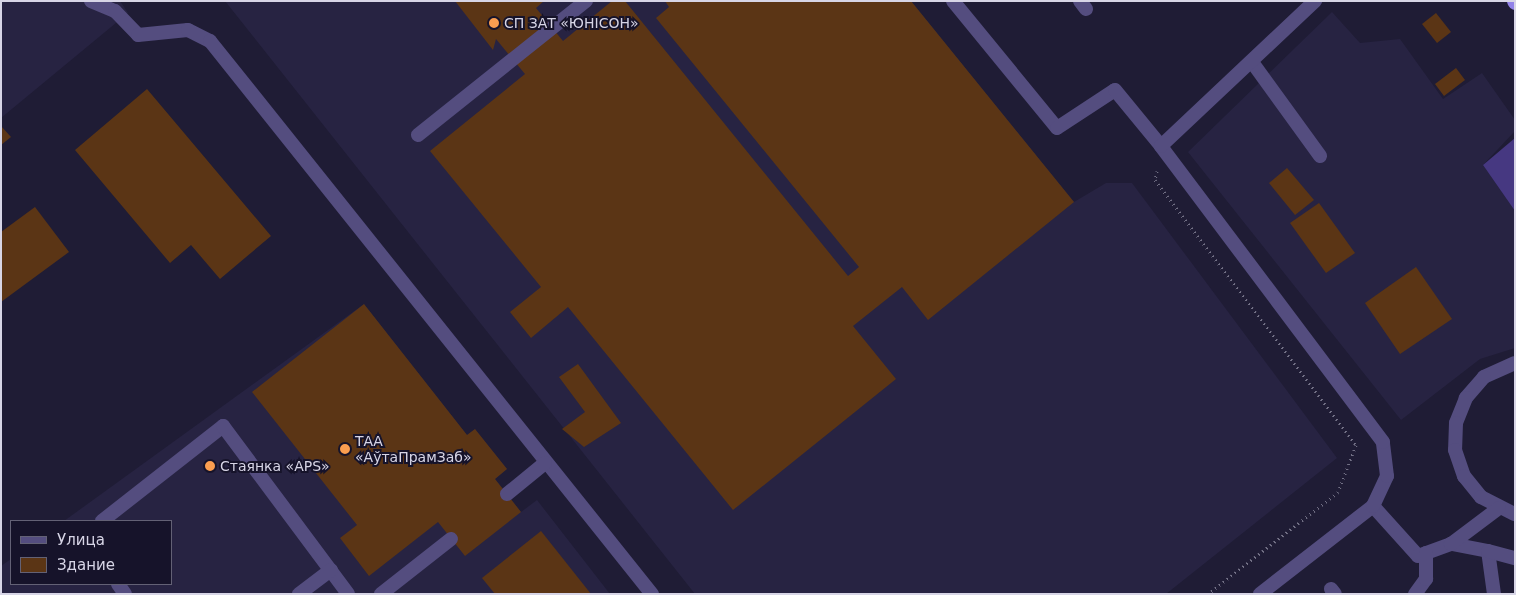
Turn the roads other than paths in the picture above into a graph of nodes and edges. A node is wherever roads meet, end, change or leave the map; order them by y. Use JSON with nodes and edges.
{"nodes":[{"id":1,"x":91,"y":1,"type":"edge"},
{"id":2,"x":586,"y":1,"type":"edge"},
{"id":3,"x":952,"y":1,"type":"edge"},
{"id":4,"x":1315,"y":1,"type":"edge"},
{"id":5,"x":1252,"y":62,"type":"junction"},
{"id":6,"x":418,"y":135,"type":"dead end"},
{"id":7,"x":1162,"y":146,"type":"junction"},
{"id":8,"x":1320,"y":156,"type":"dead end"},
{"id":9,"x":1515,"y":363,"type":"edge"},
{"id":10,"x":545,"y":463,"type":"junction"},
{"id":11,"x":506,"y":494,"type":"dead end"},
{"id":12,"x":1373,"y":506,"type":"junction"},
{"id":13,"x":1499,"y":508,"type":"junction"},
{"id":14,"x":1515,"y":514,"type":"edge"},
{"id":15,"x":103,"y":520,"type":"edge"},
{"id":16,"x":451,"y":539,"type":"dead end"},
{"id":17,"x":1452,"y":544,"type":"junction"},
{"id":18,"x":1488,"y":551,"type":"junction"},
{"id":19,"x":1426,"y":553,"type":"junction"},
{"id":20,"x":1515,"y":558,"type":"edge"},
{"id":21,"x":331,"y":570,"type":"junction"},
{"id":22,"x":299,"y":594,"type":"edge"},
{"id":23,"x":348,"y":594,"type":"edge"},
{"id":24,"x":381,"y":594,"type":"edge"},
{"id":25,"x":652,"y":594,"type":"edge"},
{"id":26,"x":1260,"y":594,"type":"edge"},
{"id":27,"x":1415,"y":594,"type":"edge"},
{"id":28,"x":1494,"y":594,"type":"edge"}],
"edges":[{"from":1,"to":10,"type":"street"},
{"from":2,"to":6,"type":"street"},
{"from":3,"to":7,"type":"street"},
{"from":4,"to":5,"type":"street"},
{"from":5,"to":7,"type":"street"},
{"from":5,"to":8,"type":"street"},
{"from":7,"to":12,"type":"street"},
{"from":9,"to":13,"type":"street"},
{"from":10,"to":11,"type":"street"},
{"from":10,"to":25,"type":"street"},
{"from":12,"to":19,"type":"street"},
{"from":12,"to":26,"type":"street"},
{"from":13,"to":14,"type":"street"},
{"from":13,"to":17,"type":"street"},
{"from":15,"to":21,"type":"street"},
{"from":16,"to":24,"type":"street"},
{"from":17,"to":18,"type":"street"},
{"from":17,"to":19,"type":"street"},
{"from":18,"to":20,"type":"street"},
{"from":18,"to":28,"type":"street"},
{"from":19,"to":27,"type":"street"},
{"from":21,"to":22,"type":"street"},
{"from":21,"to":23,"type":"street"}]}
